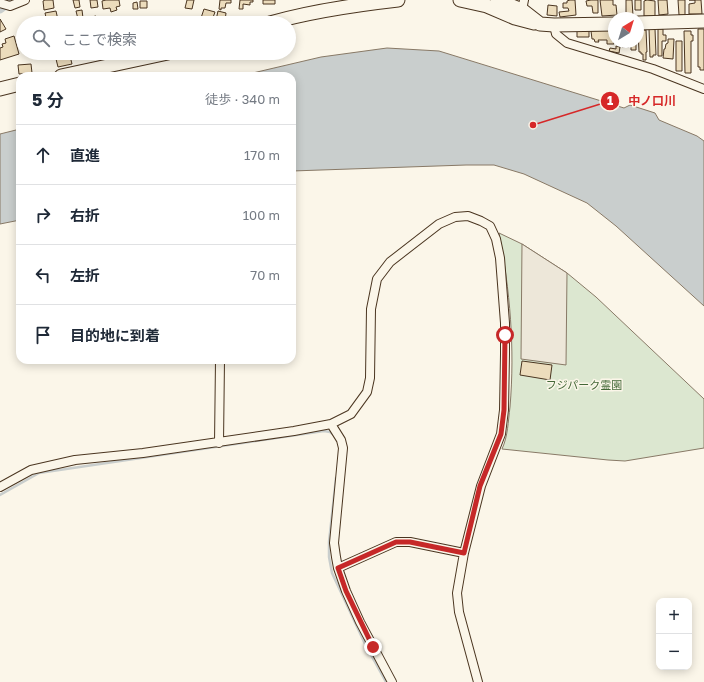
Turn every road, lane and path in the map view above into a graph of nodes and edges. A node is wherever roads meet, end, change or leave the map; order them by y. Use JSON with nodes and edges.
{"nodes":[{"id":1,"x":25,"y":0,"type":"edge"},
{"id":2,"x":398,"y":0,"type":"edge"},
{"id":3,"x":460,"y":0,"type":"edge"},
{"id":4,"x":497,"y":0,"type":"edge"},
{"id":5,"x":0,"y":3,"type":"edge"},
{"id":6,"x":523,"y":5,"type":"edge"},
{"id":7,"x":292,"y":16,"type":"edge"},
{"id":8,"x":704,"y":21,"type":"edge"},
{"id":9,"x":644,"y":23,"type":"edge"},
{"id":10,"x":540,"y":24,"type":"junction"},
{"id":11,"x":608,"y":24,"type":"edge"},
{"id":12,"x":554,"y":25,"type":"junction"},
{"id":13,"x":135,"y":60,"type":"edge"},
{"id":14,"x":80,"y":72,"type":"edge"},
{"id":15,"x":16,"y":85,"type":"edge"},
{"id":16,"x":0,"y":89,"type":"edge"},
{"id":17,"x":704,"y":89,"type":"edge"},
{"id":18,"x":220,"y":364,"type":"edge"},
{"id":19,"x":331,"y":424,"type":"junction"},
{"id":20,"x":219,"y":443,"type":"junction"},
{"id":21,"x":0,"y":487,"type":"edge"},
{"id":22,"x":464,"y":553,"type":"junction"},
{"id":23,"x":338,"y":568,"type":"junction"},
{"id":24,"x":392,"y":682,"type":"edge"},
{"id":25,"x":478,"y":682,"type":"edge"}],
"edges":[{"from":1,"to":5,"type":"street"},
{"from":2,"to":7,"type":"main road"},
{"from":3,"to":10,"type":"main road"},
{"from":4,"to":6,"type":"main road"},
{"from":6,"to":10,"type":"main road"},
{"from":8,"to":9,"type":"main road"},
{"from":10,"to":12,"type":"main road"},
{"from":11,"to":12,"type":"main road"},
{"from":12,"to":17,"type":"street"},
{"from":13,"to":14,"type":"main road"},
{"from":15,"to":16,"type":"main road"},
{"from":18,"to":20,"type":"street"},
{"from":19,"to":20,"type":"street"},
{"from":19,"to":22,"type":"street"},
{"from":19,"to":23,"type":"street"},
{"from":20,"to":21,"type":"street"},
{"from":22,"to":23,"type":"street"},
{"from":22,"to":25,"type":"street"},
{"from":23,"to":24,"type":"street"}]}
